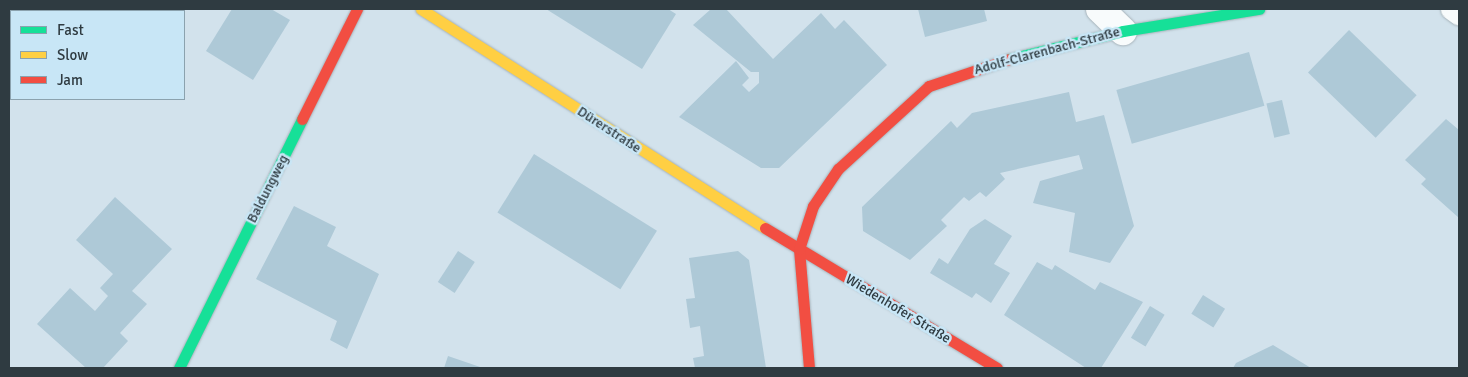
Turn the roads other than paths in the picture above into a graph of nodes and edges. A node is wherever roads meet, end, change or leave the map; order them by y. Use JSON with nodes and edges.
{"nodes":[{"id":1,"x":357,"y":9,"type":"edge"},
{"id":2,"x":421,"y":9,"type":"edge"},
{"id":3,"x":1100,"y":9,"type":"edge"},
{"id":4,"x":1259,"y":9,"type":"edge"},
{"id":5,"x":1452,"y":9,"type":"edge"},
{"id":6,"x":1459,"y":14,"type":"edge"},
{"id":7,"x":1123,"y":31,"type":"junction"},
{"id":8,"x":799,"y":249,"type":"junction"},
{"id":9,"x":179,"y":368,"type":"edge"},
{"id":10,"x":809,"y":368,"type":"edge"},
{"id":11,"x":997,"y":368,"type":"edge"}],
"edges":[{"from":1,"to":9,"type":"street","name":"Baldungweg"},
{"from":2,"to":8,"type":"street","name":"Dürerstraße"},
{"from":3,"to":7,"type":"street"},
{"from":4,"to":7,"type":"street","name":"Adolf-Clarenbach-Straße"},
{"from":5,"to":6,"type":"lane"},
{"from":7,"to":8,"type":"street","name":"Adolf-Clarenbach-Straße"},
{"from":8,"to":10,"type":"street","name":"Adolf-Clarenbach-Straße"},
{"from":8,"to":11,"type":"street","name":"Wiedenhofer Straße"}]}
